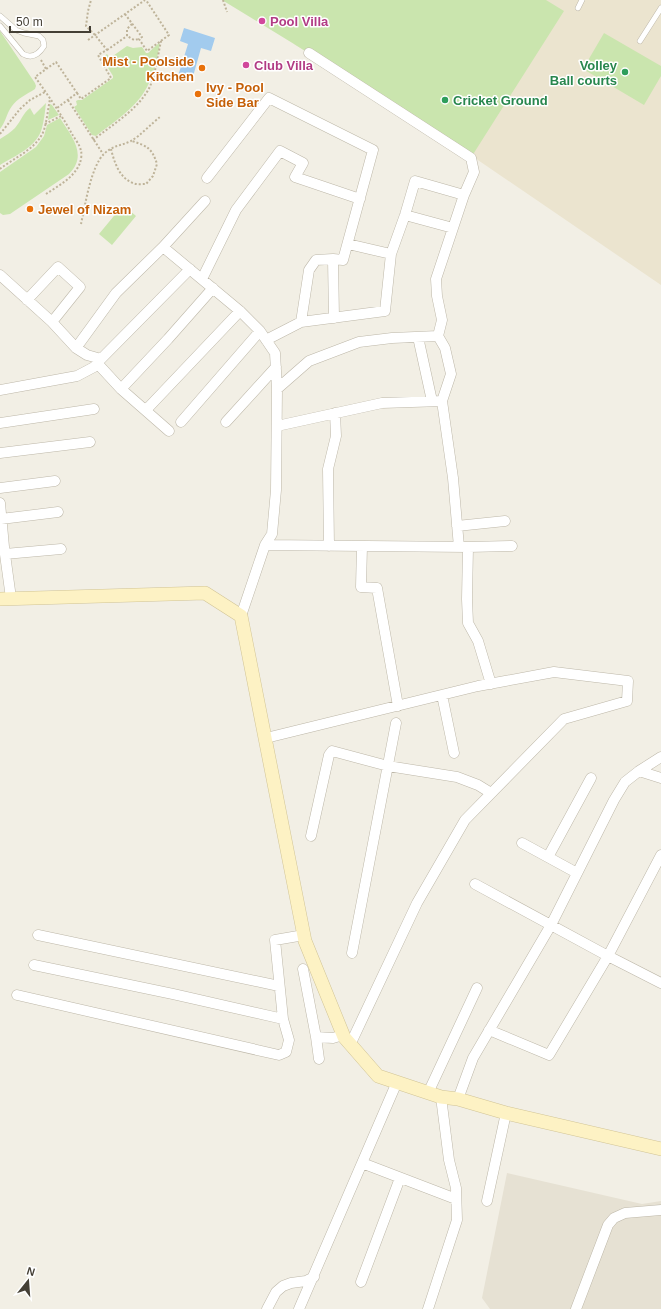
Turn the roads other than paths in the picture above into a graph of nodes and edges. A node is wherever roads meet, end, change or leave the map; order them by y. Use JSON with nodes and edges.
{"nodes":[{"id":1,"x":582,"y":0,"type":"edge"},
{"id":2,"x":578,"y":8,"type":"dead end"},
{"id":3,"x":661,"y":8,"type":"edge"},
{"id":4,"x":0,"y":16,"type":"edge"},
{"id":5,"x":0,"y":26,"type":"edge"},
{"id":6,"x":640,"y":41,"type":"dead end"},
{"id":7,"x":309,"y":53,"type":"dead end"},
{"id":8,"x":207,"y":178,"type":"dead end"},
{"id":9,"x":464,"y":195,"type":"junction"},
{"id":10,"x":360,"y":198,"type":"junction"},
{"id":11,"x":205,"y":201,"type":"dead end"},
{"id":12,"x":404,"y":215,"type":"junction"},
{"id":13,"x":453,"y":228,"type":"junction"},
{"id":14,"x":348,"y":244,"type":"junction"},
{"id":15,"x":163,"y":247,"type":"junction"},
{"id":16,"x":391,"y":254,"type":"junction"},
{"id":17,"x":333,"y":259,"type":"junction"},
{"id":18,"x":190,"y":269,"type":"junction"},
{"id":19,"x":0,"y":276,"type":"edge"},
{"id":20,"x":202,"y":279,"type":"junction"},
{"id":21,"x":213,"y":288,"type":"junction"},
{"id":22,"x":27,"y":300,"type":"junction"},
{"id":23,"x":240,"y":311,"type":"junction"},
{"id":24,"x":334,"y":318,"type":"junction"},
{"id":25,"x":52,"y":322,"type":"junction"},
{"id":26,"x":301,"y":322,"type":"junction"},
{"id":27,"x":260,"y":331,"type":"junction"},
{"id":28,"x":438,"y":336,"type":"junction"},
{"id":29,"x":418,"y":337,"type":"junction"},
{"id":30,"x":266,"y":340,"type":"junction"},
{"id":31,"x":76,"y":348,"type":"junction"},
{"id":32,"x":97,"y":363,"type":"junction"},
{"id":33,"x":276,"y":367,"type":"junction"},
{"id":34,"x":121,"y":389,"type":"junction"},
{"id":35,"x":277,"y":389,"type":"junction"},
{"id":36,"x":0,"y":390,"type":"edge"},
{"id":37,"x":432,"y":401,"type":"junction"},
{"id":38,"x":442,"y":401,"type":"junction"},
{"id":39,"x":94,"y":409,"type":"dead end"},
{"id":40,"x":146,"y":410,"type":"junction"},
{"id":41,"x":335,"y":413,"type":"junction"},
{"id":42,"x":181,"y":422,"type":"dead end"},
{"id":43,"x":226,"y":422,"type":"dead end"},
{"id":44,"x":0,"y":423,"type":"edge"},
{"id":45,"x":277,"y":426,"type":"junction"},
{"id":46,"x":168,"y":431,"type":"dead end"},
{"id":47,"x":90,"y":442,"type":"dead end"},
{"id":48,"x":0,"y":453,"type":"edge"},
{"id":49,"x":55,"y":481,"type":"dead end"},
{"id":50,"x":0,"y":488,"type":"edge"},
{"id":51,"x":0,"y":503,"type":"edge"},
{"id":52,"x":58,"y":512,"type":"dead end"},
{"id":53,"x":1,"y":519,"type":"junction"},
{"id":54,"x":505,"y":521,"type":"dead end"},
{"id":55,"x":457,"y":526,"type":"junction"},
{"id":56,"x":265,"y":545,"type":"junction"},
{"id":57,"x":329,"y":546,"type":"junction"},
{"id":58,"x":362,"y":546,"type":"junction"},
{"id":59,"x":512,"y":546,"type":"dead end"},
{"id":60,"x":463,"y":547,"type":"junction"},
{"id":61,"x":62,"y":549,"type":"dead end"},
{"id":62,"x":5,"y":554,"type":"junction"},
{"id":63,"x":5,"y":598,"type":"edge"},
{"id":64,"x":241,"y":616,"type":"junction"},
{"id":65,"x":490,"y":684,"type":"junction"},
{"id":66,"x":442,"y":695,"type":"junction"},
{"id":67,"x":398,"y":706,"type":"junction"},
{"id":68,"x":396,"y":723,"type":"dead end"},
{"id":69,"x":266,"y":738,"type":"junction"},
{"id":70,"x":454,"y":753,"type":"dead end"},
{"id":71,"x":661,"y":757,"type":"edge"},
{"id":72,"x":388,"y":766,"type":"junction"},
{"id":73,"x":639,"y":771,"type":"junction"},
{"id":74,"x":591,"y":778,"type":"dead end"},
{"id":75,"x":661,"y":778,"type":"edge"},
{"id":76,"x":491,"y":793,"type":"junction"},
{"id":77,"x":311,"y":836,"type":"dead end"},
{"id":78,"x":522,"y":843,"type":"dead end"},
{"id":79,"x":661,"y":855,"type":"edge"},
{"id":80,"x":548,"y":857,"type":"junction"},
{"id":81,"x":577,"y":872,"type":"junction"},
{"id":82,"x":475,"y":884,"type":"dead end"},
{"id":83,"x":551,"y":925,"type":"junction"},
{"id":84,"x":38,"y":935,"type":"dead end"},
{"id":85,"x":304,"y":935,"type":"junction"},
{"id":86,"x":352,"y":953,"type":"dead end"},
{"id":87,"x":608,"y":956,"type":"junction"},
{"id":88,"x":34,"y":964,"type":"dead end"},
{"id":89,"x":303,"y":968,"type":"dead end"},
{"id":90,"x":661,"y":983,"type":"edge"},
{"id":91,"x":279,"y":986,"type":"junction"},
{"id":92,"x":477,"y":988,"type":"dead end"},
{"id":93,"x":17,"y":994,"type":"dead end"},
{"id":94,"x":283,"y":1019,"type":"junction"},
{"id":95,"x":489,"y":1030,"type":"junction"},
{"id":96,"x":316,"y":1037,"type":"junction"},
{"id":97,"x":347,"y":1040,"type":"junction"},
{"id":98,"x":319,"y":1059,"type":"dead end"},
{"id":99,"x":397,"y":1082,"type":"junction"},
{"id":100,"x":428,"y":1093,"type":"junction"},
{"id":101,"x":441,"y":1097,"type":"junction"},
{"id":102,"x":458,"y":1099,"type":"junction"},
{"id":103,"x":506,"y":1112,"type":"junction"},
{"id":104,"x":661,"y":1149,"type":"edge"},
{"id":105,"x":362,"y":1163,"type":"junction"},
{"id":106,"x":400,"y":1178,"type":"junction"},
{"id":107,"x":456,"y":1199,"type":"junction"},
{"id":108,"x":487,"y":1201,"type":"dead end"},
{"id":109,"x":661,"y":1210,"type":"edge"},
{"id":110,"x":314,"y":1277,"type":"junction"},
{"id":111,"x":361,"y":1282,"type":"dead end"},
{"id":112,"x":267,"y":1309,"type":"edge"},
{"id":113,"x":299,"y":1309,"type":"edge"},
{"id":114,"x":428,"y":1309,"type":"edge"},
{"id":115,"x":576,"y":1309,"type":"edge"}],
"edges":[{"from":1,"to":2,"type":"lane"},
{"from":3,"to":6,"type":"lane"},
{"from":4,"to":5,"type":"lane"},
{"from":7,"to":9,"type":"street"},
{"from":8,"to":10,"type":"street"},
{"from":9,"to":12,"type":"street"},
{"from":9,"to":13,"type":"street"},
{"from":10,"to":14,"type":"street"},
{"from":10,"to":20,"type":"street"},
{"from":11,"to":15,"type":"street"},
{"from":12,"to":13,"type":"street"},
{"from":12,"to":16,"type":"street"},
{"from":13,"to":28,"type":"street"},
{"from":14,"to":16,"type":"street"},
{"from":14,"to":17,"type":"street"},
{"from":15,"to":18,"type":"street"},
{"from":15,"to":31,"type":"street"},
{"from":16,"to":24,"type":"street"},
{"from":17,"to":24,"type":"street"},
{"from":17,"to":26,"type":"street"},
{"from":18,"to":20,"type":"street"},
{"from":18,"to":32,"type":"street"},
{"from":19,"to":22,"type":"street"},
{"from":20,"to":21,"type":"street"},
{"from":21,"to":23,"type":"street"},
{"from":21,"to":34,"type":"street"},
{"from":22,"to":25,"type":"street"},
{"from":22,"to":25,"type":"street"},
{"from":23,"to":27,"type":"street"},
{"from":23,"to":40,"type":"street"},
{"from":24,"to":26,"type":"street"},
{"from":25,"to":31,"type":"street"},
{"from":26,"to":30,"type":"street"},
{"from":27,"to":30,"type":"street"},
{"from":27,"to":42,"type":"street"},
{"from":28,"to":29,"type":"street"},
{"from":28,"to":38,"type":"street"},
{"from":29,"to":35,"type":"street"},
{"from":29,"to":37,"type":"street"},
{"from":30,"to":33,"type":"street"},
{"from":31,"to":32,"type":"street"},
{"from":32,"to":34,"type":"street"},
{"from":32,"to":36,"type":"street"},
{"from":33,"to":35,"type":"street"},
{"from":33,"to":43,"type":"street"},
{"from":34,"to":40,"type":"street"},
{"from":35,"to":45,"type":"street"},
{"from":37,"to":38,"type":"street"},
{"from":37,"to":41,"type":"street"},
{"from":38,"to":55,"type":"street"},
{"from":39,"to":44,"type":"street"},
{"from":40,"to":46,"type":"street"},
{"from":41,"to":45,"type":"street"},
{"from":41,"to":57,"type":"street"},
{"from":45,"to":56,"type":"street"},
{"from":47,"to":48,"type":"street"},
{"from":49,"to":50,"type":"street"},
{"from":51,"to":53,"type":"street"},
{"from":52,"to":53,"type":"street"},
{"from":53,"to":62,"type":"street"},
{"from":54,"to":55,"type":"street"},
{"from":55,"to":60,"type":"street"},
{"from":56,"to":57,"type":"street"},
{"from":56,"to":64,"type":"street"},
{"from":57,"to":58,"type":"street"},
{"from":58,"to":60,"type":"street"},
{"from":58,"to":67,"type":"street"},
{"from":59,"to":60,"type":"street"},
{"from":60,"to":65,"type":"street"},
{"from":61,"to":62,"type":"street"},
{"from":62,"to":63,"type":"street"},
{"from":63,"to":64,"type":"street"},
{"from":64,"to":69,"type":"street"},
{"from":65,"to":66,"type":"street"},
{"from":65,"to":76,"type":"street"},
{"from":66,"to":67,"type":"street"},
{"from":66,"to":70,"type":"street"},
{"from":67,"to":69,"type":"street"},
{"from":68,"to":72,"type":"street"},
{"from":69,"to":85,"type":"street"},
{"from":71,"to":73,"type":"street"},
{"from":72,"to":76,"type":"street"},
{"from":72,"to":77,"type":"street"},
{"from":72,"to":86,"type":"street"},
{"from":73,"to":75,"type":"street"},
{"from":73,"to":81,"type":"street"},
{"from":74,"to":80,"type":"street"},
{"from":76,"to":97,"type":"street"},
{"from":78,"to":80,"type":"street"},
{"from":79,"to":87,"type":"street"},
{"from":80,"to":81,"type":"street"},
{"from":81,"to":83,"type":"street"},
{"from":82,"to":83,"type":"street"},
{"from":83,"to":87,"type":"street"},
{"from":83,"to":95,"type":"street"},
{"from":84,"to":91,"type":"street"},
{"from":85,"to":91,"type":"street"},
{"from":85,"to":97,"type":"street"},
{"from":87,"to":90,"type":"street"},
{"from":87,"to":95,"type":"street"},
{"from":88,"to":94,"type":"street"},
{"from":89,"to":96,"type":"street"},
{"from":91,"to":94,"type":"street"},
{"from":92,"to":100,"type":"street"},
{"from":93,"to":94,"type":"street"},
{"from":95,"to":102,"type":"street"},
{"from":96,"to":97,"type":"street"},
{"from":96,"to":98,"type":"street"},
{"from":97,"to":99,"type":"street"},
{"from":99,"to":100,"type":"street"},
{"from":99,"to":105,"type":"street"},
{"from":100,"to":101,"type":"street"},
{"from":101,"to":102,"type":"street"},
{"from":101,"to":107,"type":"street"},
{"from":102,"to":103,"type":"street"},
{"from":103,"to":104,"type":"street"},
{"from":103,"to":108,"type":"street"},
{"from":105,"to":106,"type":"street"},
{"from":105,"to":110,"type":"street"},
{"from":106,"to":107,"type":"street"},
{"from":106,"to":111,"type":"street"},
{"from":107,"to":114,"type":"street"},
{"from":109,"to":115,"type":"street"},
{"from":110,"to":112,"type":"street"},
{"from":110,"to":113,"type":"street"}]}
